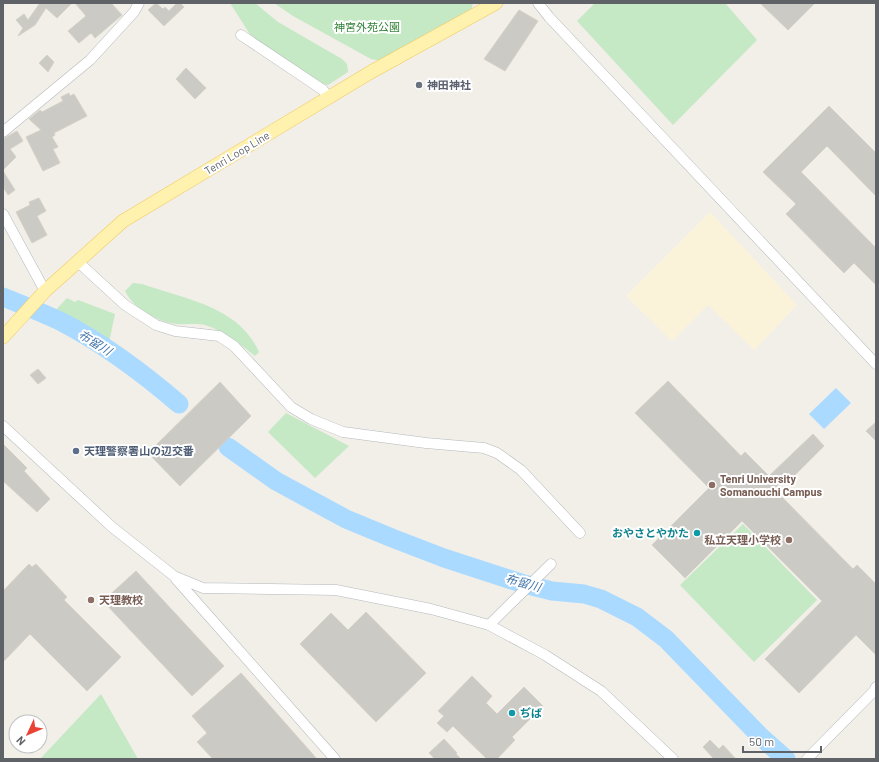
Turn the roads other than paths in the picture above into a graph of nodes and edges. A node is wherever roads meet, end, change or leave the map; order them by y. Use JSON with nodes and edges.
{"nodes":[{"id":1,"x":139,"y":3,"type":"edge"},
{"id":2,"x":496,"y":3,"type":"edge"},
{"id":3,"x":538,"y":3,"type":"edge"},
{"id":4,"x":241,"y":35,"type":"dead end"},
{"id":5,"x":329,"y":98,"type":"junction"},
{"id":6,"x":3,"y":132,"type":"edge"},
{"id":7,"x":3,"y":214,"type":"edge"},
{"id":8,"x":77,"y":261,"type":"junction"},
{"id":9,"x":41,"y":296,"type":"junction"},
{"id":10,"x":3,"y":337,"type":"edge"},
{"id":11,"x":876,"y":364,"type":"edge"},
{"id":12,"x":3,"y":426,"type":"edge"},
{"id":13,"x":580,"y":533,"type":"dead end"},
{"id":14,"x":551,"y":564,"type":"dead end"},
{"id":15,"x":174,"y":576,"type":"junction"},
{"id":16,"x":490,"y":625,"type":"junction"},
{"id":17,"x":875,"y":689,"type":"edge"},
{"id":18,"x":808,"y":758,"type":"edge"},
{"id":19,"x":335,"y":759,"type":"edge"},
{"id":20,"x":673,"y":759,"type":"edge"}],
"edges":[{"from":1,"to":6,"type":"street"},
{"from":2,"to":5,"type":"main road","name":"Tenri Loop Line"},
{"from":3,"to":11,"type":"street"},
{"from":4,"to":5,"type":"street"},
{"from":5,"to":8,"type":"main road","name":"Tenri Loop Line"},
{"from":7,"to":9,"type":"street"},
{"from":8,"to":9,"type":"main road","name":"Tenri Loop Line"},
{"from":8,"to":13,"type":"street"},
{"from":9,"to":10,"type":"main road","name":"Tenri Loop Line"},
{"from":12,"to":15,"type":"street"},
{"from":14,"to":16,"type":"street"},
{"from":15,"to":16,"type":"street"},
{"from":15,"to":19,"type":"street"},
{"from":16,"to":20,"type":"street"},
{"from":17,"to":18,"type":"street"}]}
